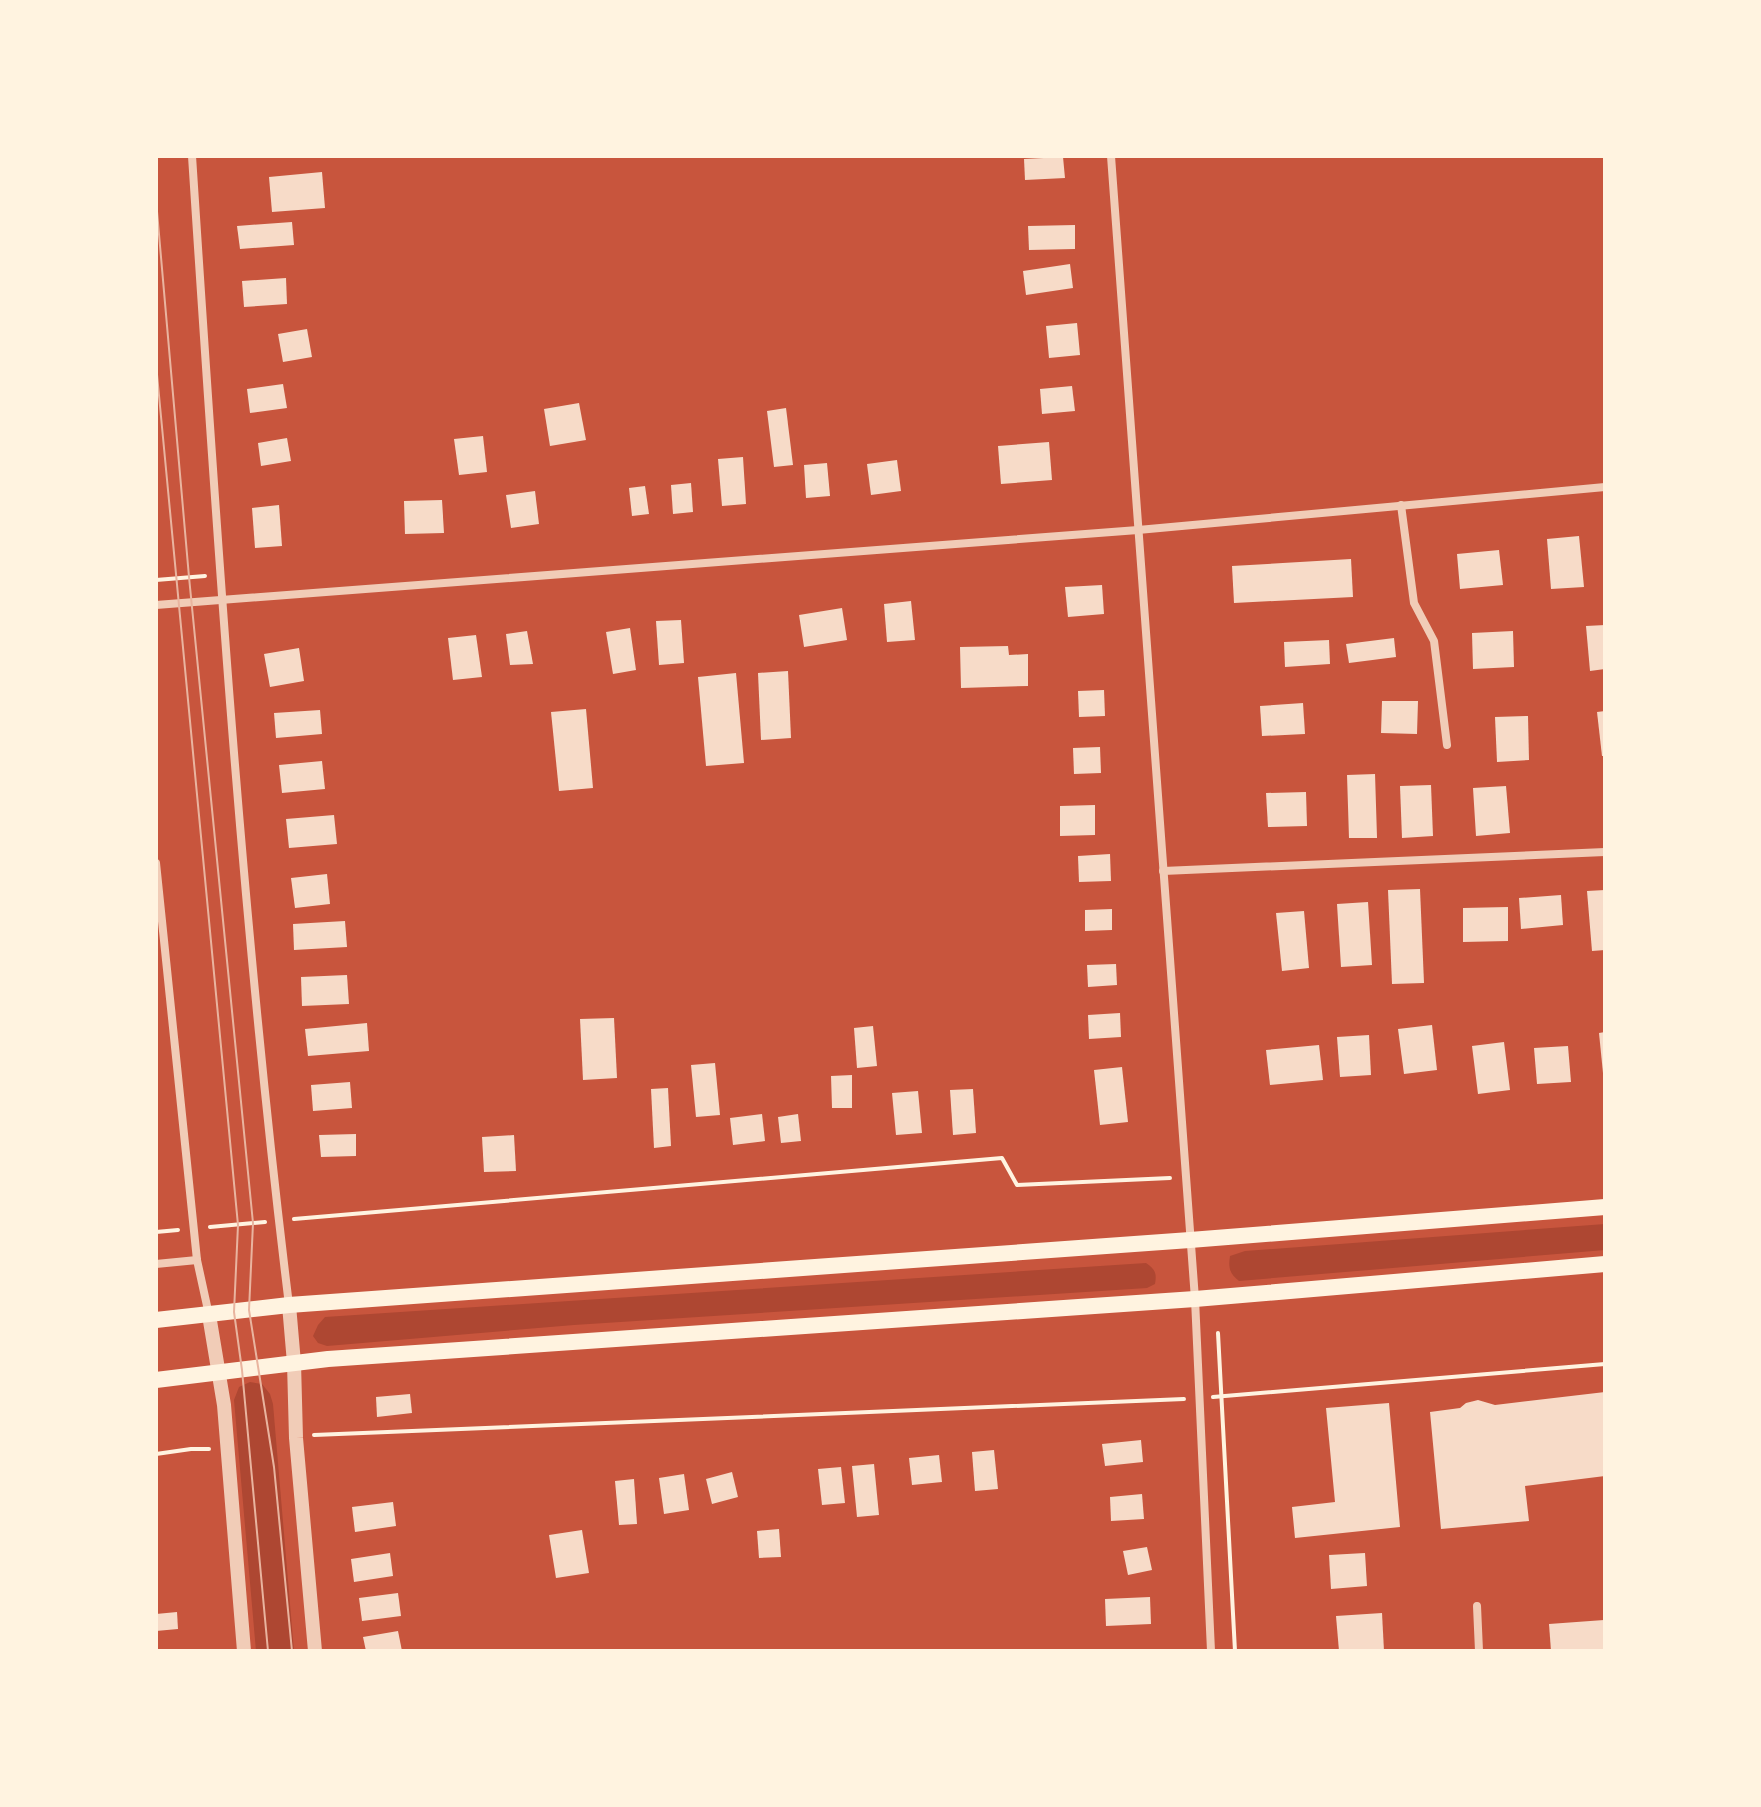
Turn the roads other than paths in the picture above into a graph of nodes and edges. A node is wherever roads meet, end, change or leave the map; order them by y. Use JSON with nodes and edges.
{"nodes":[{"id":1,"x":192,"y":156,"type":"edge"},
{"id":2,"x":1111,"y":156,"type":"edge"},
{"id":3,"x":1605,"y":487,"type":"edge"},
{"id":4,"x":1401,"y":505,"type":"junction"},
{"id":5,"x":1138,"y":530,"type":"junction"},
{"id":6,"x":221,"y":598,"type":"junction"},
{"id":7,"x":156,"y":605,"type":"edge"},
{"id":8,"x":1447,"y":745,"type":"dead end"},
{"id":9,"x":1605,"y":852,"type":"edge"},
{"id":10,"x":156,"y":863,"type":"edge"},
{"id":11,"x":1163,"y":871,"type":"junction"},
{"id":12,"x":1605,"y":1207,"type":"edge"},
{"id":13,"x":1190,"y":1240,"type":"junction"},
{"id":14,"x":197,"y":1260,"type":"junction"},
{"id":15,"x":156,"y":1264,"type":"edge"},
{"id":16,"x":1605,"y":1264,"type":"edge"},
{"id":17,"x":1195,"y":1299,"type":"junction"},
{"id":18,"x":289,"y":1305,"type":"junction"},
{"id":19,"x":209,"y":1315,"type":"junction"},
{"id":20,"x":156,"y":1320,"type":"edge"},
{"id":21,"x":294,"y":1363,"type":"junction"},
{"id":22,"x":218,"y":1373,"type":"junction"},
{"id":23,"x":156,"y":1380,"type":"edge"},
{"id":24,"x":1477,"y":1606,"type":"dead end"},
{"id":25,"x":244,"y":1651,"type":"edge"},
{"id":26,"x":315,"y":1651,"type":"edge"},
{"id":27,"x":1211,"y":1651,"type":"edge"},
{"id":28,"x":1479,"y":1651,"type":"edge"}],
"edges":[{"from":1,"to":6,"type":"street"},
{"from":2,"to":5,"type":"street"},
{"from":3,"to":4,"type":"street"},
{"from":4,"to":5,"type":"street"},
{"from":4,"to":8,"type":"street"},
{"from":5,"to":6,"type":"street"},
{"from":5,"to":11,"type":"street"},
{"from":6,"to":7,"type":"street"},
{"from":6,"to":18,"type":"street"},
{"from":9,"to":11,"type":"street"},
{"from":10,"to":14,"type":"street"},
{"from":11,"to":13,"type":"street"},
{"from":12,"to":13,"type":"main road"},
{"from":13,"to":17,"type":"street"},
{"from":13,"to":18,"type":"main road"},
{"from":14,"to":15,"type":"street"},
{"from":14,"to":19,"type":"street"},
{"from":16,"to":17,"type":"main road"},
{"from":17,"to":21,"type":"main road"},
{"from":17,"to":27,"type":"street"},
{"from":18,"to":19,"type":"main road"},
{"from":18,"to":21,"type":"street"},
{"from":19,"to":20,"type":"main road"},
{"from":19,"to":22,"type":"street"},
{"from":21,"to":22,"type":"main road"},
{"from":21,"to":26,"type":"street"},
{"from":22,"to":23,"type":"main road"},
{"from":22,"to":25,"type":"street"},
{"from":24,"to":28,"type":"street"}]}
